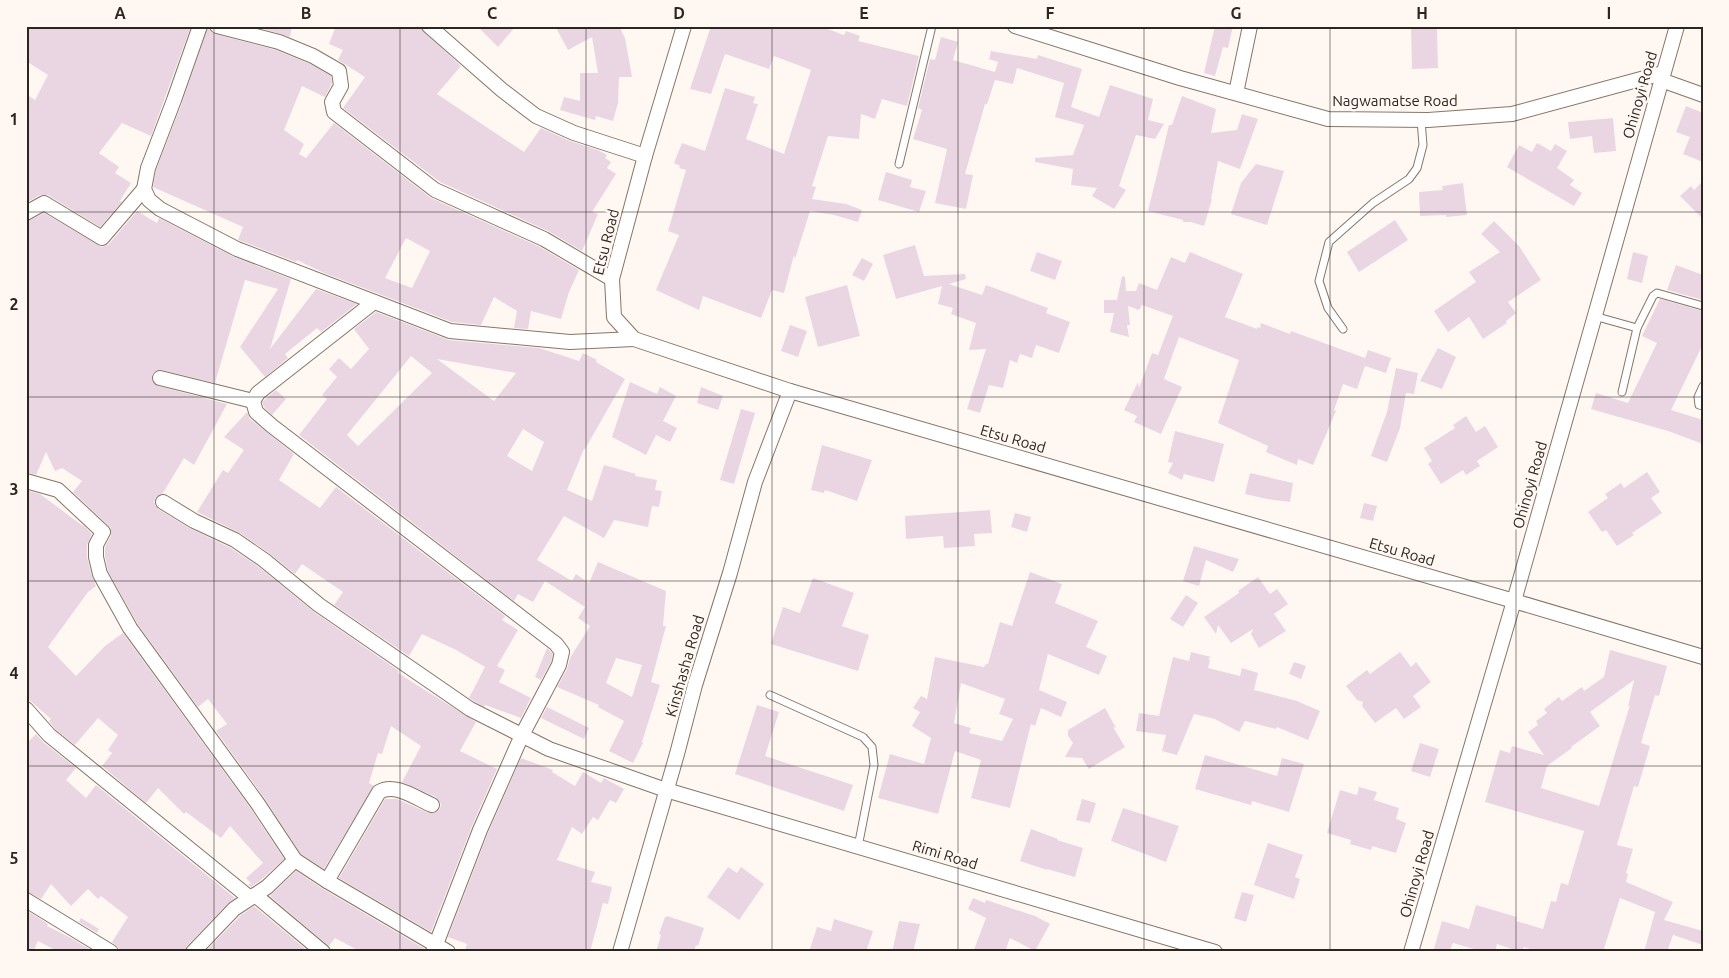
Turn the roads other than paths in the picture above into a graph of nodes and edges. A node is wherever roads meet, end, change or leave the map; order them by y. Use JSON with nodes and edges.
{"nodes":[{"id":1,"x":200,"y":26,"type":"edge"},
{"id":2,"x":217,"y":26,"type":"edge"},
{"id":3,"x":429,"y":26,"type":"edge"},
{"id":4,"x":684,"y":26,"type":"edge"},
{"id":5,"x":932,"y":26,"type":"edge"},
{"id":6,"x":1015,"y":26,"type":"edge"},
{"id":7,"x":1250,"y":26,"type":"edge"},
{"id":8,"x":1677,"y":26,"type":"edge"},
{"id":9,"x":1662,"y":76,"type":"junction"},
{"id":10,"x":1236,"y":93,"type":"junction"},
{"id":11,"x":1703,"y":95,"type":"edge"},
{"id":12,"x":1421,"y":120,"type":"junction"},
{"id":13,"x":645,"y":156,"type":"junction"},
{"id":14,"x":899,"y":164,"type":"dead end"},
{"id":15,"x":144,"y":189,"type":"junction"},
{"id":16,"x":26,"y":214,"type":"edge"},
{"id":17,"x":612,"y":279,"type":"junction"},
{"id":18,"x":374,"y":302,"type":"junction"},
{"id":19,"x":1703,"y":306,"type":"edge"},
{"id":20,"x":1594,"y":316,"type":"junction"},
{"id":21,"x":1637,"y":328,"type":"junction"},
{"id":22,"x":1343,"y":329,"type":"dead end"},
{"id":23,"x":634,"y":339,"type":"junction"},
{"id":24,"x":160,"y":378,"type":"dead end"},
{"id":25,"x":1703,"y":386,"type":"edge"},
{"id":26,"x":790,"y":391,"type":"junction"},
{"id":27,"x":1622,"y":392,"type":"dead end"},
{"id":28,"x":253,"y":401,"type":"junction"},
{"id":29,"x":1703,"y":406,"type":"edge"},
{"id":30,"x":26,"y":481,"type":"edge"},
{"id":31,"x":164,"y":502,"type":"dead end"},
{"id":32,"x":1514,"y":601,"type":"junction"},
{"id":33,"x":1703,"y":658,"type":"edge"},
{"id":34,"x":770,"y":695,"type":"dead end"},
{"id":35,"x":26,"y":709,"type":"edge"},
{"id":36,"x":522,"y":735,"type":"junction"},
{"id":37,"x":666,"y":790,"type":"junction"},
{"id":38,"x":432,"y":805,"type":"dead end"},
{"id":39,"x":858,"y":846,"type":"junction"},
{"id":40,"x":295,"y":860,"type":"junction"},
{"id":41,"x":327,"y":881,"type":"junction"},
{"id":42,"x":253,"y":896,"type":"junction"},
{"id":43,"x":26,"y":900,"type":"edge"},
{"id":44,"x":439,"y":950,"type":"edge"},
{"id":45,"x":112,"y":952,"type":"edge"},
{"id":46,"x":193,"y":952,"type":"edge"},
{"id":47,"x":323,"y":952,"type":"edge"},
{"id":48,"x":620,"y":952,"type":"edge"},
{"id":49,"x":1215,"y":952,"type":"edge"},
{"id":50,"x":1411,"y":952,"type":"edge"}],
"edges":[{"from":1,"to":15,"type":"street"},
{"from":2,"to":17,"type":"street"},
{"from":3,"to":13,"type":"street"},
{"from":4,"to":13,"type":"street","name":"Etsu Road"},
{"from":5,"to":14,"type":"lane"},
{"from":6,"to":10,"type":"street","name":"Nagwamatse Road"},
{"from":7,"to":10,"type":"street"},
{"from":8,"to":9,"type":"street","name":"Ohinoyi Road"},
{"from":9,"to":11,"type":"street"},
{"from":9,"to":12,"type":"street","name":"Nagwamatse Road"},
{"from":9,"to":20,"type":"street","name":"Ohinoyi Road"},
{"from":10,"to":12,"type":"street","name":"Nagwamatse Road"},
{"from":12,"to":22,"type":"lane"},
{"from":13,"to":17,"type":"street","name":"Etsu Road"},
{"from":15,"to":16,"type":"street"},
{"from":15,"to":18,"type":"street"},
{"from":17,"to":23,"type":"street","name":"Etsu Road"},
{"from":18,"to":23,"type":"street"},
{"from":18,"to":28,"type":"street"},
{"from":19,"to":21,"type":"lane"},
{"from":20,"to":21,"type":"lane"},
{"from":20,"to":32,"type":"street","name":"Ohinoyi Road"},
{"from":21,"to":27,"type":"lane"},
{"from":23,"to":26,"type":"street","name":"Etsu Road"},
{"from":24,"to":28,"type":"street"},
{"from":25,"to":29,"type":"lane"},
{"from":26,"to":32,"type":"street","name":"Etsu Road"},
{"from":26,"to":37,"type":"street","name":"Kinshasha Road"},
{"from":28,"to":36,"type":"street"},
{"from":30,"to":40,"type":"street"},
{"from":31,"to":36,"type":"street","name":"Rimi Road"},
{"from":32,"to":33,"type":"street","name":"Etsu Road"},
{"from":32,"to":50,"type":"street","name":"Ohinoyi Road"},
{"from":34,"to":39,"type":"lane"},
{"from":35,"to":42,"type":"street"},
{"from":36,"to":37,"type":"street","name":"Rimi Road"},
{"from":36,"to":44,"type":"street"},
{"from":37,"to":39,"type":"street","name":"Rimi Road"},
{"from":37,"to":48,"type":"street","name":"Kinshasha Road"},
{"from":38,"to":41,"type":"street"},
{"from":39,"to":49,"type":"street","name":"Rimi Road"},
{"from":40,"to":41,"type":"street"},
{"from":40,"to":42,"type":"street"},
{"from":41,"to":44,"type":"street"},
{"from":42,"to":46,"type":"street"},
{"from":42,"to":47,"type":"street"},
{"from":43,"to":45,"type":"street"}]}
